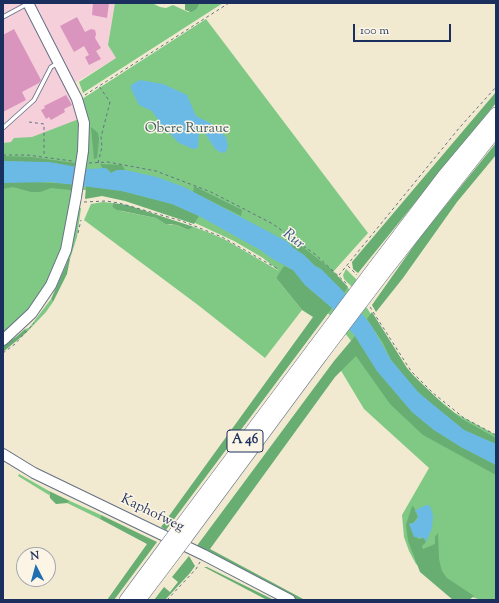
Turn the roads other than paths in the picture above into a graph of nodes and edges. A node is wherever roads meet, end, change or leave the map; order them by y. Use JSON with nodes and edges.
{"nodes":[{"id":1,"x":28,"y":3,"type":"edge"},
{"id":2,"x":3,"y":17,"type":"edge"},
{"id":3,"x":59,"y":62,"type":"junction"},
{"id":4,"x":496,"y":114,"type":"edge"},
{"id":5,"x":3,"y":128,"type":"edge"},
{"id":6,"x":496,"y":130,"type":"edge"},
{"id":7,"x":378,"y":271,"type":"junction"},
{"id":8,"x":3,"y":340,"type":"edge"},
{"id":9,"x":3,"y":454,"type":"edge"},
{"id":10,"x":171,"y":549,"type":"junction"},
{"id":11,"x":126,"y":600,"type":"edge"},
{"id":12,"x":139,"y":600,"type":"edge"},
{"id":13,"x":290,"y":600,"type":"edge"}],
"edges":[{"from":1,"to":2,"type":"lane"},
{"from":1,"to":3,"type":"main road"},
{"from":3,"to":5,"type":"lane"},
{"from":3,"to":8,"type":"main road","bridge":true},
{"from":4,"to":7,"type":"highway","number":"A 46"},
{"from":6,"to":7,"type":"highway","number":"A 46"},
{"from":7,"to":10,"type":"highway","number":"A 46","bridge":true},
{"from":9,"to":13,"type":"main road","name":"Kaphofweg"},
{"from":10,"to":11,"type":"highway","number":"A 46"},
{"from":10,"to":12,"type":"highway","number":"A 46"}]}
